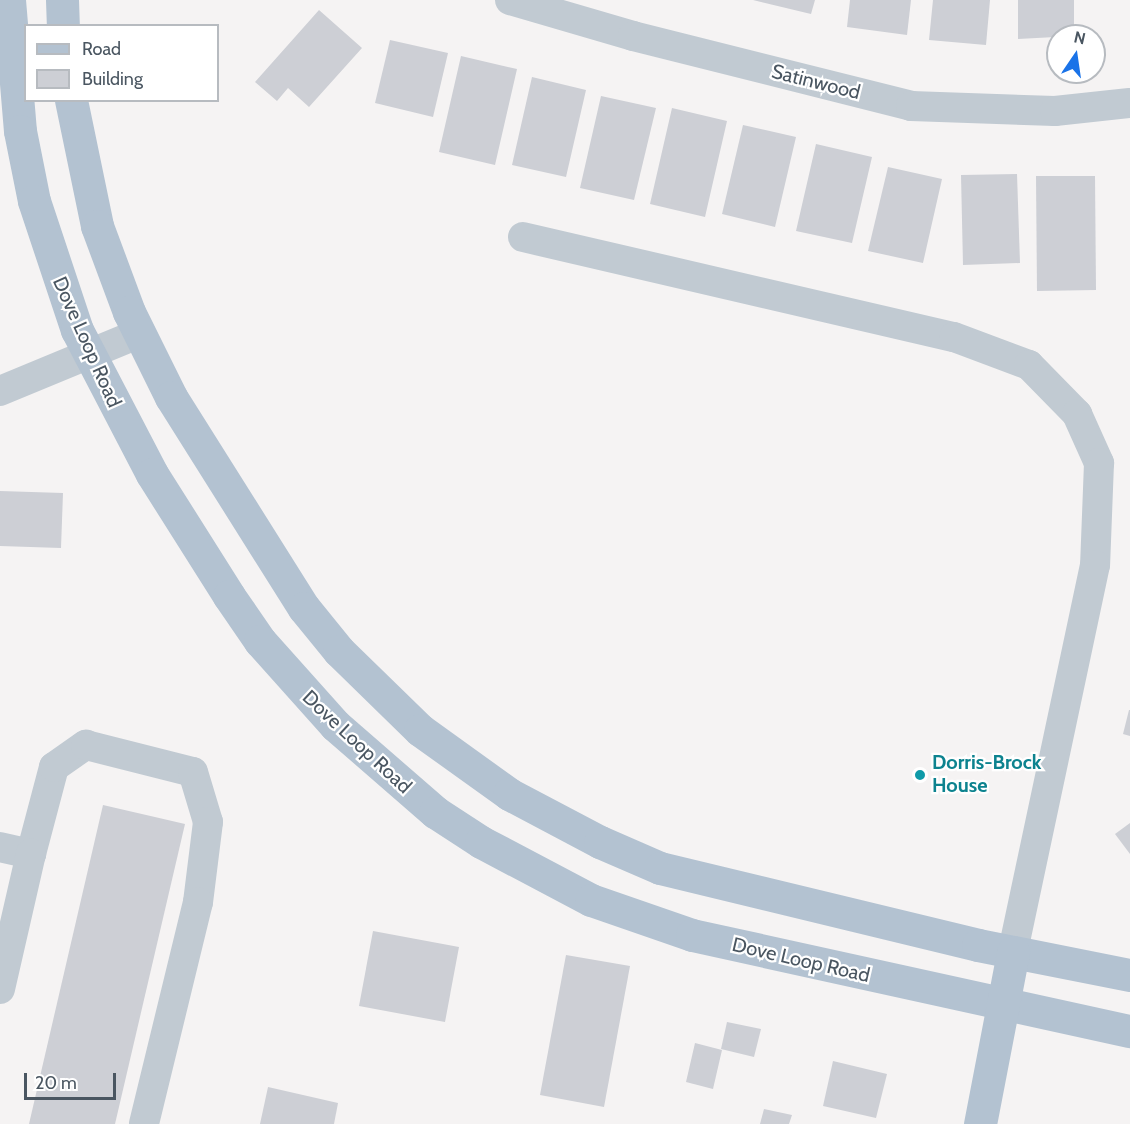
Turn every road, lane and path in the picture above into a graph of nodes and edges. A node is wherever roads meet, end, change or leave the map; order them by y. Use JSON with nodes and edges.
{"nodes":[{"id":1,"x":9,"y":0,"type":"edge"},
{"id":2,"x":62,"y":0,"type":"edge"},
{"id":3,"x":510,"y":0,"type":"edge"},
{"id":4,"x":63,"y":24,"type":"edge"},
{"id":5,"x":71,"y":102,"type":"edge"},
{"id":6,"x":1130,"y":103,"type":"edge"},
{"id":7,"x":523,"y":237,"type":"dead end"},
{"id":8,"x":140,"y":333,"type":"junction"},
{"id":9,"x":90,"y":355,"type":"junction"},
{"id":10,"x":0,"y":391,"type":"edge"},
{"id":11,"x":0,"y":847,"type":"edge"},
{"id":12,"x":31,"y":854,"type":"junction"},
{"id":13,"x":1013,"y":952,"type":"junction"},
{"id":14,"x":1130,"y":975,"type":"edge"},
{"id":15,"x":0,"y":989,"type":"edge"},
{"id":16,"x":1004,"y":1003,"type":"junction"},
{"id":17,"x":1130,"y":1030,"type":"edge"},
{"id":18,"x":144,"y":1124,"type":"edge"},
{"id":19,"x":980,"y":1124,"type":"edge"}],
"edges":[{"from":1,"to":9,"type":"main road","name":"Dove Loop Road"},
{"from":2,"to":4,"type":"main road"},
{"from":3,"to":6,"type":"street","name":"Satinwood"},
{"from":5,"to":8,"type":"main road"},
{"from":7,"to":13,"type":"street"},
{"from":8,"to":9,"type":"street"},
{"from":8,"to":13,"type":"main road"},
{"from":9,"to":10,"type":"street"},
{"from":9,"to":16,"type":"main road","name":"Dove Loop Road"},
{"from":11,"to":12,"type":"street"},
{"from":12,"to":15,"type":"street"},
{"from":12,"to":18,"type":"street"},
{"from":13,"to":14,"type":"main road"},
{"from":13,"to":16,"type":"main road"},
{"from":16,"to":17,"type":"main road","name":"Dove Loop Road"},
{"from":16,"to":19,"type":"main road"}]}
